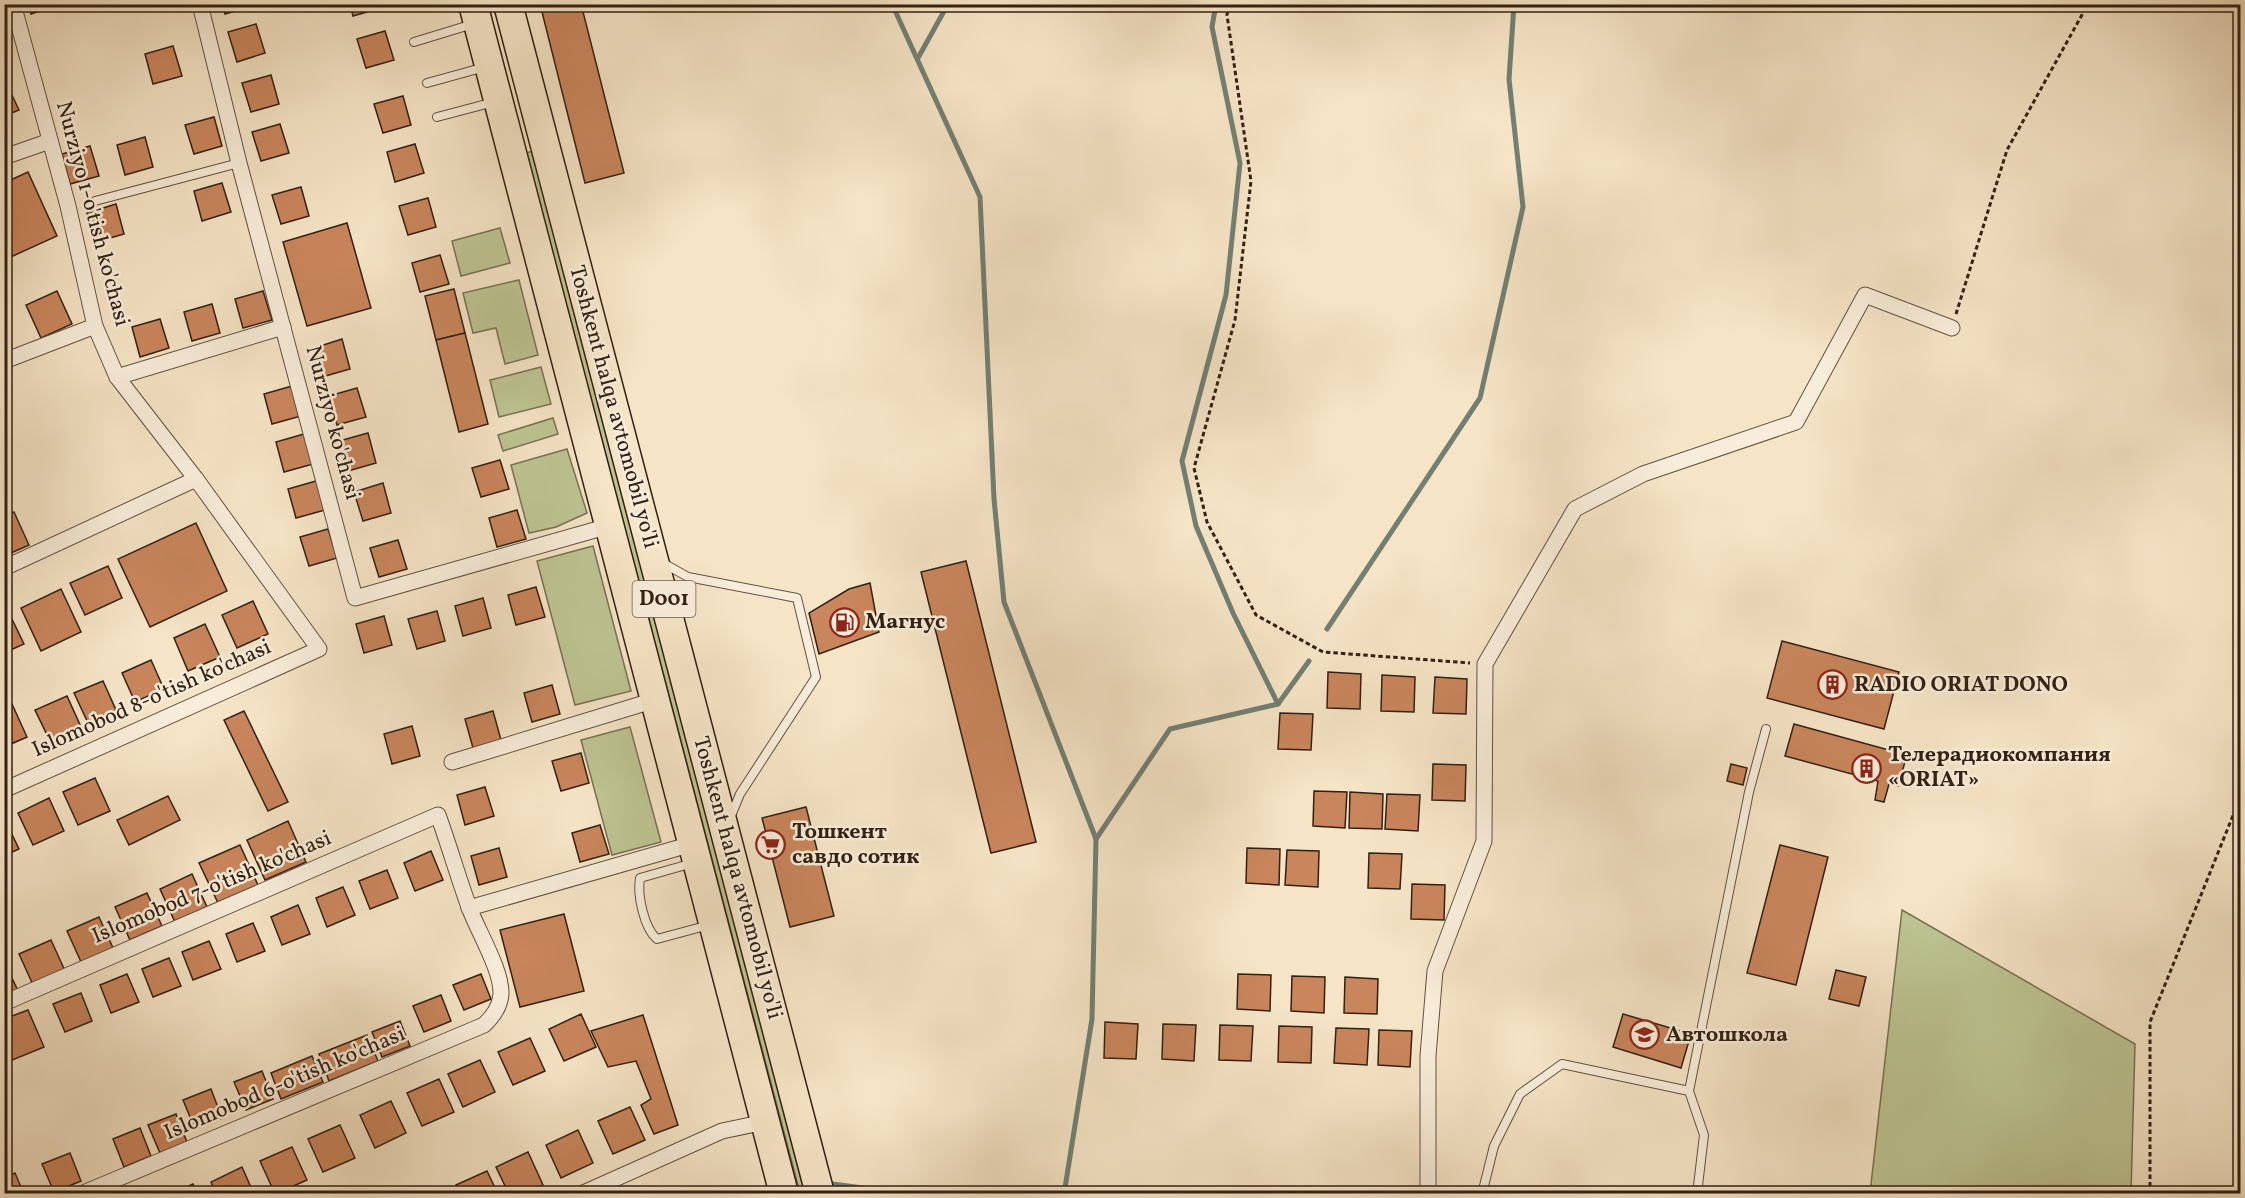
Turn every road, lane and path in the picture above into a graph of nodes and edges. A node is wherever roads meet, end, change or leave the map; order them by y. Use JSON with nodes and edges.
{"nodes":[{"id":1,"x":13,"y":4,"type":"edge"},
{"id":2,"x":200,"y":4,"type":"edge"},
{"id":3,"x":508,"y":4,"type":"edge"},
{"id":4,"x":1228,"y":4,"type":"edge"},
{"id":5,"x":2088,"y":4,"type":"edge"},
{"id":6,"x":475,"y":14,"type":"edge"},
{"id":7,"x":414,"y":42,"type":"dead end"},
{"id":8,"x":489,"y":66,"type":"junction"},
{"id":9,"x":427,"y":83,"type":"dead end"},
{"id":10,"x":535,"y":108,"type":"junction"},
{"id":11,"x":500,"y":109,"type":"junction"},
{"id":12,"x":437,"y":117,"type":"dead end"},
{"id":13,"x":50,"y":141,"type":"junction"},
{"id":14,"x":4,"y":157,"type":"edge"},
{"id":15,"x":239,"y":163,"type":"junction"},
{"id":16,"x":95,"y":201,"type":"dead end"},
{"id":17,"x":95,"y":326,"type":"junction"},
{"id":18,"x":283,"y":327,"type":"junction"},
{"id":19,"x":1952,"y":328,"type":"joint"},
{"id":20,"x":4,"y":362,"type":"edge"},
{"id":21,"x":117,"y":377,"type":"junction"},
{"id":22,"x":196,"y":479,"type":"junction"},
{"id":23,"x":609,"y":526,"type":"junction"},
{"id":24,"x":653,"y":557,"type":"junction"},
{"id":25,"x":4,"y":568,"type":"edge"},
{"id":26,"x":319,"y":649,"type":"joint"},
{"id":27,"x":1485,"y":664,"type":"junction"},
{"id":28,"x":655,"y":700,"type":"junction"},
{"id":29,"x":1766,"y":729,"type":"dead end"},
{"id":30,"x":452,"y":762,"type":"dead end"},
{"id":31,"x":4,"y":790,"type":"edge"},
{"id":32,"x":2241,"y":798,"type":"edge"},
{"id":33,"x":724,"y":831,"type":"junction"},
{"id":34,"x":695,"y":853,"type":"junction"},
{"id":35,"x":469,"y":908,"type":"junction"},
{"id":36,"x":713,"y":924,"type":"junction"},
{"id":37,"x":4,"y":1003,"type":"edge"},
{"id":38,"x":1689,"y":1091,"type":"junction"},
{"id":39,"x":765,"y":1122,"type":"junction"},
{"id":40,"x":81,"y":1194,"type":"edge"},
{"id":41,"x":581,"y":1194,"type":"edge"},
{"id":42,"x":784,"y":1194,"type":"edge"},
{"id":43,"x":819,"y":1194,"type":"edge"},
{"id":44,"x":1428,"y":1194,"type":"edge"},
{"id":45,"x":1482,"y":1194,"type":"edge"},
{"id":46,"x":1697,"y":1194,"type":"edge"},
{"id":47,"x":2150,"y":1194,"type":"edge"}],
"edges":[{"from":1,"to":13,"type":"street","name":"Nurziyo 1-o'tish ko'chasi"},
{"from":2,"to":15,"type":"street","name":"Nurziyo ko'chasi"},
{"from":3,"to":10,"type":"highway","name":"Toshkent halqa avtomobil yo'li","number":"D001"},
{"from":4,"to":27,"type":"path"},
{"from":5,"to":19,"type":"path"},
{"from":6,"to":7,"type":"lane"},
{"from":6,"to":8,"type":"highway","name":"Toshkent halqa avtomobil yo'li","number":"D001"},
{"from":8,"to":9,"type":"lane"},
{"from":8,"to":11,"type":"highway","name":"Toshkent halqa avtomobil yo'li","number":"D001"},
{"from":10,"to":11,"type":"highway"},
{"from":10,"to":24,"type":"highway","name":"Toshkent halqa avtomobil yo'li","number":"D001"},
{"from":11,"to":12,"type":"lane"},
{"from":11,"to":23,"type":"highway","name":"Toshkent halqa avtomobil yo'li","number":"D001"},
{"from":13,"to":14,"type":"street"},
{"from":13,"to":17,"type":"street","name":"Nurziyo 1-o'tish ko'chasi"},
{"from":15,"to":16,"type":"lane"},
{"from":15,"to":18,"type":"street","name":"Nurziyo ko'chasi"},
{"from":17,"to":20,"type":"street"},
{"from":17,"to":21,"type":"street","name":"Nurziyo 1-o'tish ko'chasi"},
{"from":18,"to":21,"type":"street"},
{"from":18,"to":23,"type":"street","name":"Nurziyo ko'chasi"},
{"from":19,"to":27,"type":"street"},
{"from":21,"to":22,"type":"street","name":"Nurziyo 1-o'tish ko'chasi"},
{"from":22,"to":25,"type":"street"},
{"from":22,"to":26,"type":"street","name":"Nurziyo 1-o'tish ko'chasi"},
{"from":23,"to":28,"type":"highway","name":"Toshkent halqa avtomobil yo'li","number":"D001"},
{"from":24,"to":33,"type":"highway","name":"Toshkent halqa avtomobil yo'li","number":"D001"},
{"from":24,"to":33,"type":"lane"},
{"from":26,"to":31,"type":"street","name":"Islomobod 8-o'tish ko'chasi"},
{"from":27,"to":44,"type":"street"},
{"from":28,"to":30,"type":"street"},
{"from":28,"to":34,"type":"highway","name":"Toshkent halqa avtomobil yo'li","number":"D001"},
{"from":29,"to":38,"type":"lane"},
{"from":32,"to":47,"type":"path"},
{"from":33,"to":43,"type":"highway","name":"Toshkent halqa avtomobil yo'li","number":"D001"},
{"from":34,"to":35,"type":"street"},
{"from":34,"to":36,"type":"highway","name":"Toshkent halqa avtomobil yo'li","number":"D001"},
{"from":34,"to":36,"type":"lane"},
{"from":35,"to":37,"type":"street","name":"Islomobod 7-o'tish ko'chasi"},
{"from":35,"to":40,"type":"street","name":"Islomobod 6-o'tish ko'chasi"},
{"from":36,"to":39,"type":"highway","name":"Toshkent halqa avtomobil yo'li","number":"D001"},
{"from":38,"to":45,"type":"lane"},
{"from":38,"to":46,"type":"lane"},
{"from":39,"to":41,"type":"street"},
{"from":39,"to":42,"type":"highway","name":"Toshkent halqa avtomobil yo'li","number":"D001"}]}
